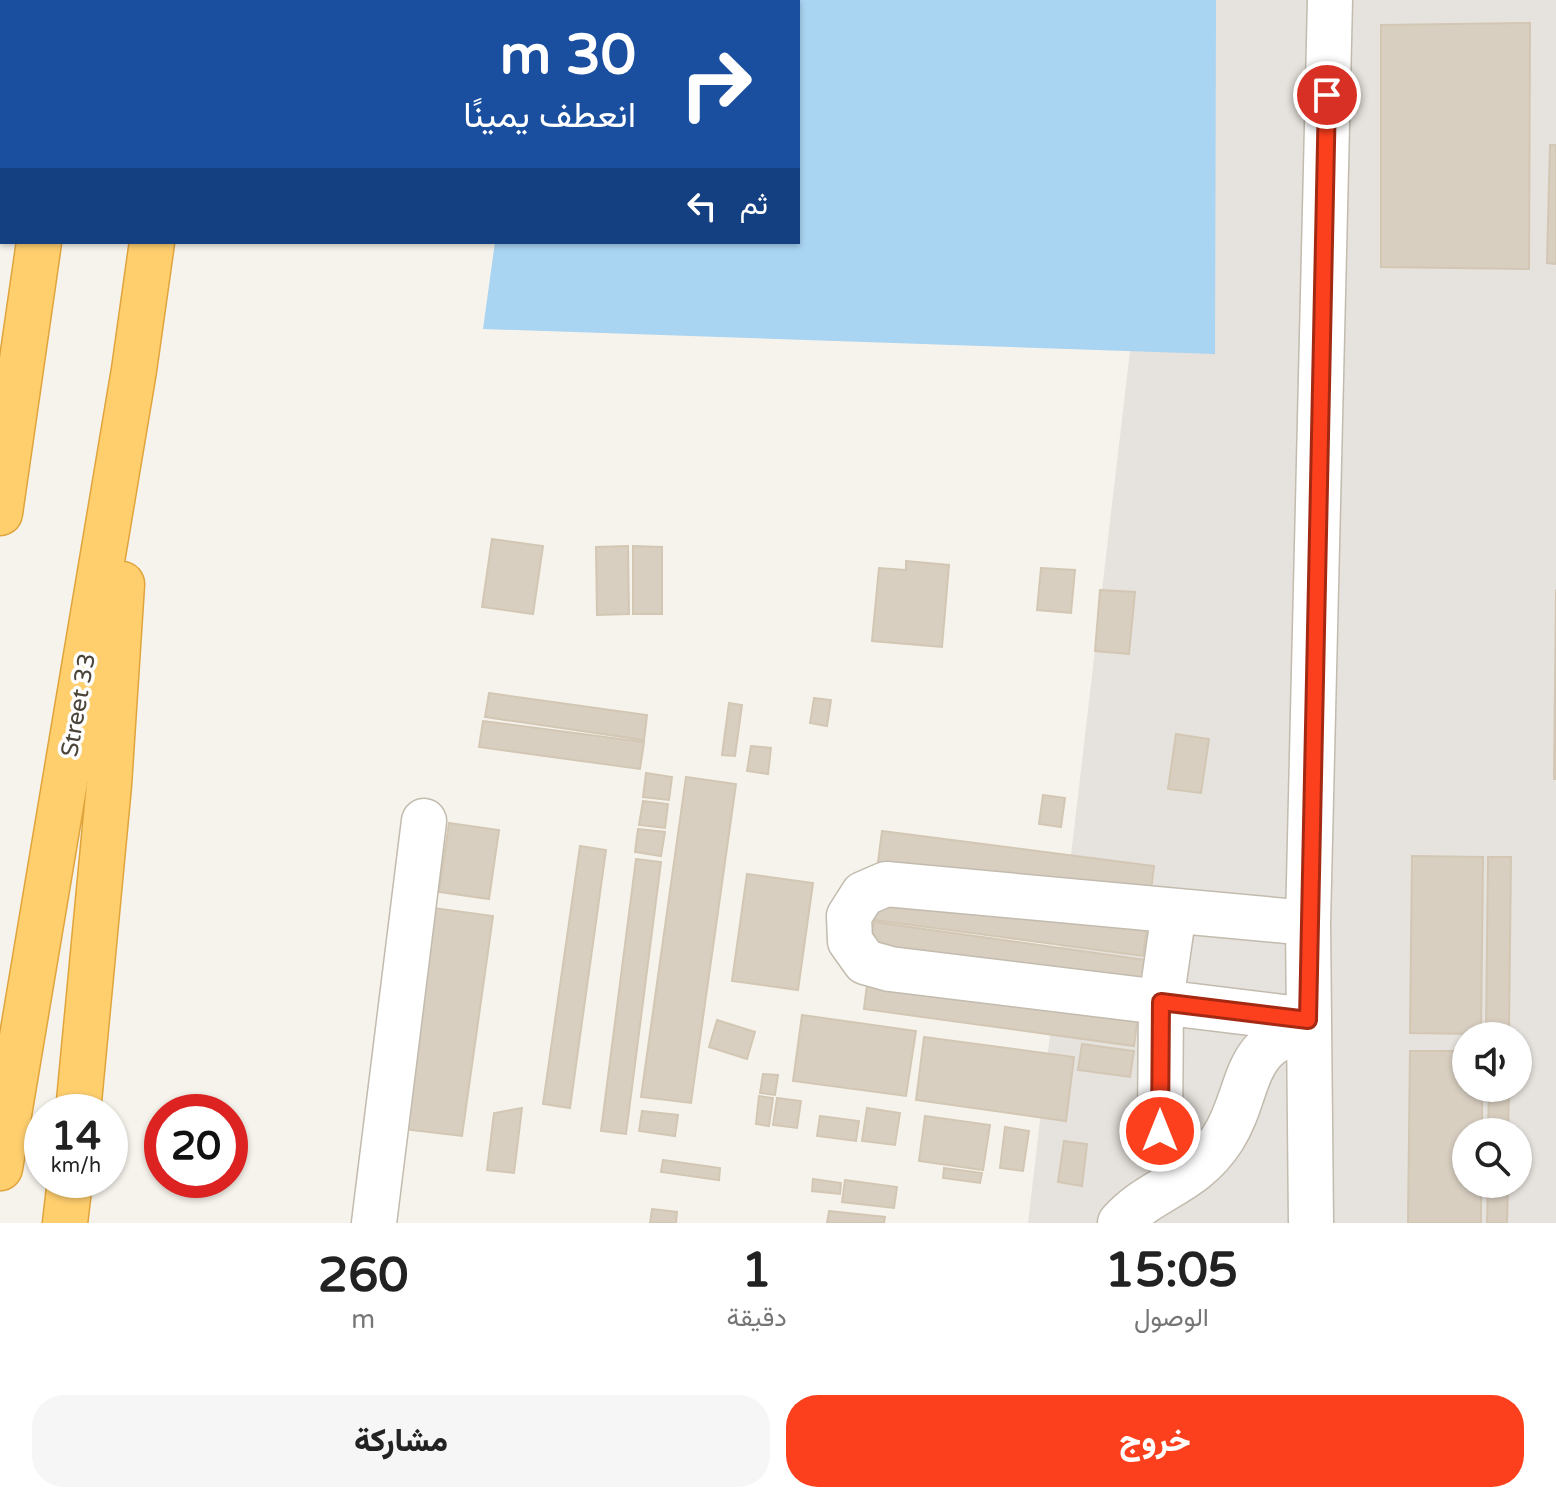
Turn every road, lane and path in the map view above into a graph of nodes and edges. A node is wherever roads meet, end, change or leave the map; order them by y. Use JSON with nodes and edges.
{"nodes":[{"id":1,"x":1330,"y":0,"type":"edge"},
{"id":2,"x":39,"y":244,"type":"edge"},
{"id":3,"x":152,"y":244,"type":"edge"},
{"id":4,"x":32,"y":292,"type":"junction"},
{"id":5,"x":134,"y":370,"type":"junction"},
{"id":6,"x":0,"y":425,"type":"edge"},
{"id":7,"x":0,"y":513,"type":"edge"},
{"id":8,"x":424,"y":821,"type":"dead end"},
{"id":9,"x":1174,"y":911,"type":"junction"},
{"id":10,"x":1308,"y":923,"type":"junction"},
{"id":11,"x":1161,"y":1002,"type":"junction"},
{"id":12,"x":1308,"y":1026,"type":"junction"},
{"id":13,"x":80,"y":1094,"type":"edge"},
{"id":14,"x":1160,"y":1131,"type":"dead end"},
{"id":15,"x":0,"y":1168,"type":"edge"},
{"id":16,"x":68,"y":1198,"type":"edge"},
{"id":17,"x":65,"y":1223,"type":"edge"},
{"id":18,"x":374,"y":1223,"type":"edge"},
{"id":19,"x":1120,"y":1223,"type":"edge"},
{"id":20,"x":1311,"y":1223,"type":"edge"}],
"edges":[{"from":1,"to":10,"type":"street"},
{"from":2,"to":4,"type":"highway"},
{"from":3,"to":5,"type":"highway","name":"Street 33"},
{"from":4,"to":6,"type":"highway"},
{"from":4,"to":7,"type":"highway"},
{"from":5,"to":13,"type":"highway"},
{"from":5,"to":15,"type":"highway","name":"Street 33"},
{"from":8,"to":18,"type":"street"},
{"from":9,"to":10,"type":"street"},
{"from":9,"to":11,"type":"street"},
{"from":9,"to":11,"type":"street"},
{"from":10,"to":12,"type":"street"},
{"from":11,"to":12,"type":"street"},
{"from":11,"to":14,"type":"street"},
{"from":12,"to":19,"type":"street"},
{"from":12,"to":20,"type":"street"},
{"from":16,"to":17,"type":"highway"}]}
